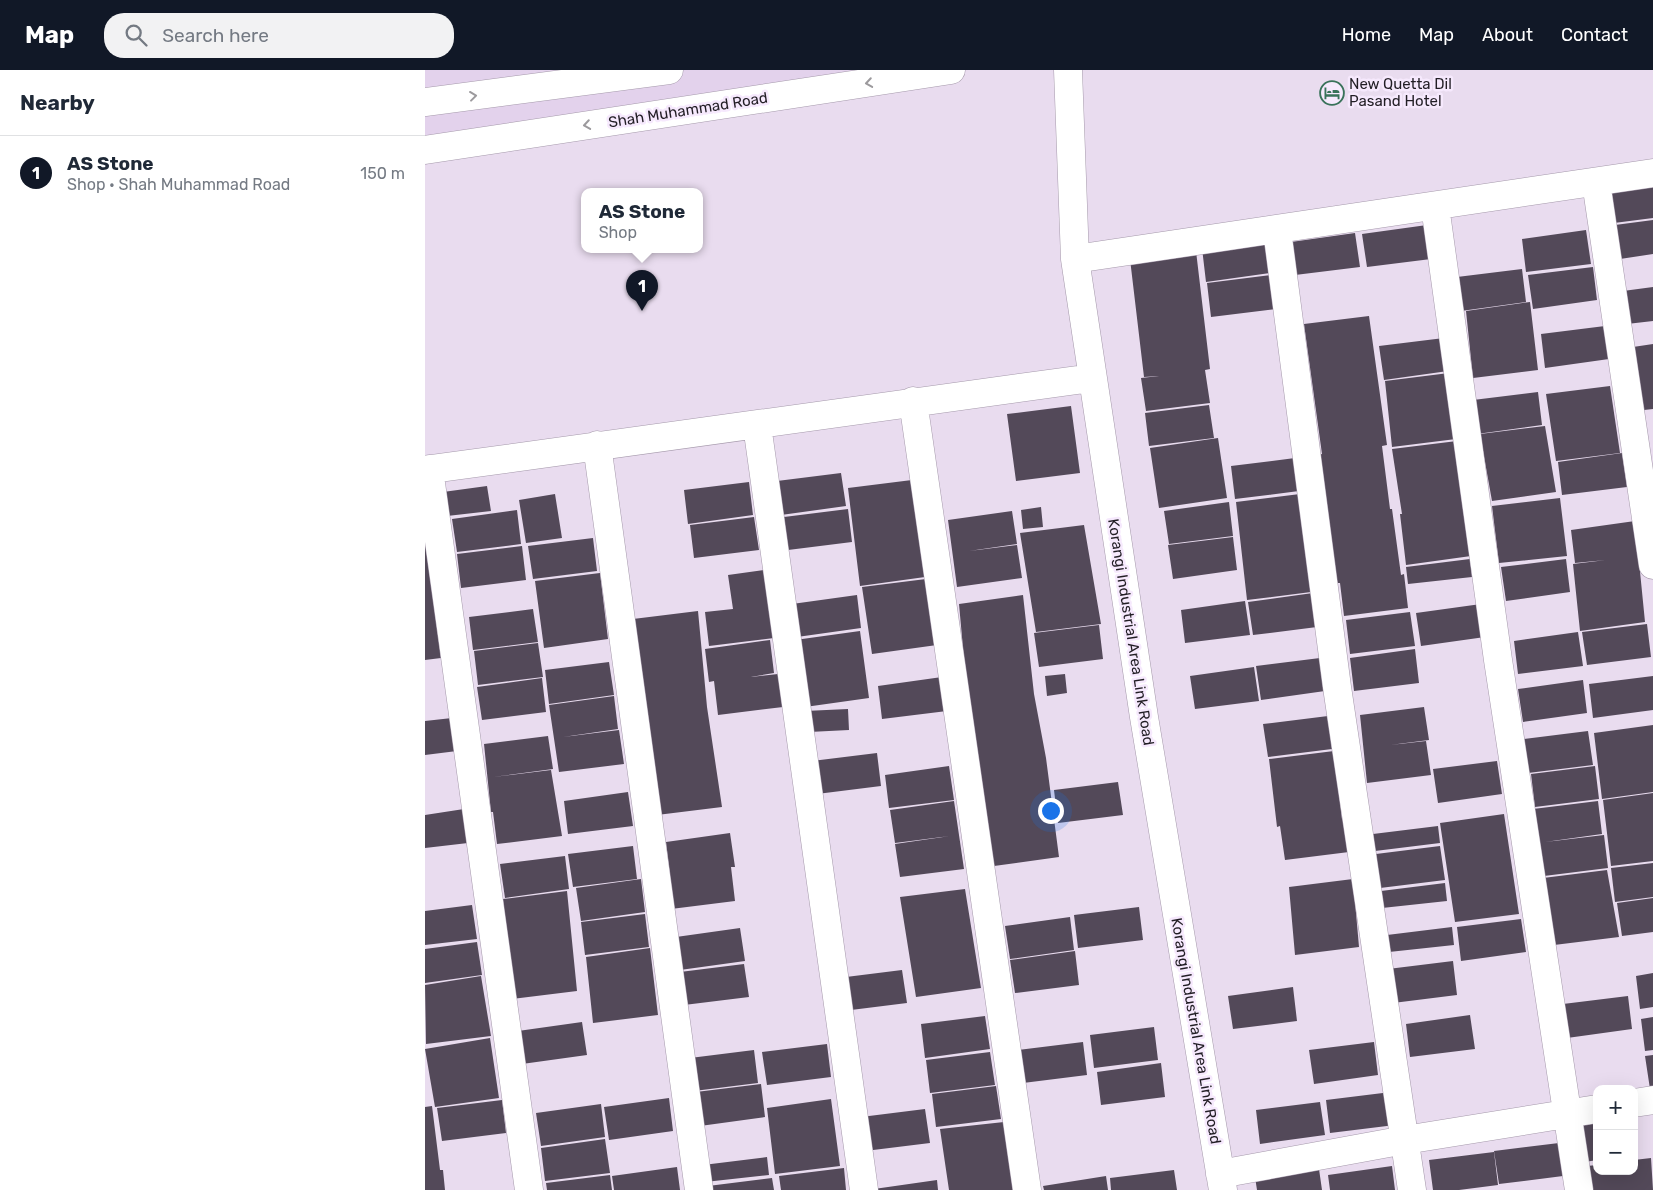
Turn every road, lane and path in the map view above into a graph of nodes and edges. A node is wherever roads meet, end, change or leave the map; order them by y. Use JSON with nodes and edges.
{"nodes":[{"id":1,"x":669,"y":70,"type":"edge"},
{"id":2,"x":951,"y":70,"type":"edge"},
{"id":3,"x":1067,"y":70,"type":"edge"},
{"id":4,"x":425,"y":102,"type":"edge"},
{"id":5,"x":425,"y":150,"type":"edge"},
{"id":6,"x":1653,"y":173,"type":"edge"},
{"id":7,"x":1596,"y":182,"type":"junction"},
{"id":8,"x":1435,"y":206,"type":"junction"},
{"id":9,"x":1277,"y":230,"type":"junction"},
{"id":10,"x":1075,"y":259,"type":"junction"},
{"id":11,"x":1092,"y":378,"type":"junction"},
{"id":12,"x":913,"y":401,"type":"junction"},
{"id":13,"x":757,"y":425,"type":"junction"},
{"id":14,"x":597,"y":445,"type":"junction"},
{"id":15,"x":427,"y":470,"type":"edge"},
{"id":16,"x":1653,"y":565,"type":"edge"},
{"id":17,"x":1653,"y":1100,"type":"edge"},
{"id":18,"x":1638,"y":1102,"type":"edge"},
{"id":19,"x":1593,"y":1109,"type":"edge"},
{"id":20,"x":1568,"y":1113,"type":"junction"},
{"id":21,"x":1405,"y":1140,"type":"junction"},
{"id":22,"x":1221,"y":1182,"type":"edge"},
{"id":23,"x":529,"y":1190,"type":"edge"},
{"id":24,"x":699,"y":1190,"type":"edge"},
{"id":25,"x":864,"y":1190,"type":"edge"},
{"id":26,"x":1027,"y":1190,"type":"edge"},
{"id":27,"x":1412,"y":1190,"type":"edge"},
{"id":28,"x":1579,"y":1190,"type":"edge"}],
"edges":[{"from":4,"to":1,"type":"street","one_way":true},
{"from":2,"to":5,"type":"street","name":"Shah Muhammad Road","one_way":true},
{"from":3,"to":10,"type":"street","name":"Korangi Industrial Area Link Road"},
{"from":6,"to":7,"type":"street"},
{"from":7,"to":8,"type":"street"},
{"from":7,"to":16,"type":"street"},
{"from":8,"to":9,"type":"street"},
{"from":8,"to":20,"type":"street"},
{"from":9,"to":10,"type":"street"},
{"from":9,"to":21,"type":"street"},
{"from":10,"to":11,"type":"street","name":"Korangi Industrial Area Link Road"},
{"from":11,"to":12,"type":"street"},
{"from":11,"to":22,"type":"street","name":"Korangi Industrial Area Link Road"},
{"from":12,"to":13,"type":"street"},
{"from":12,"to":26,"type":"street"},
{"from":13,"to":14,"type":"street"},
{"from":13,"to":25,"type":"street"},
{"from":14,"to":15,"type":"street"},
{"from":14,"to":24,"type":"street"},
{"from":15,"to":23,"type":"street"},
{"from":17,"to":18,"type":"street"},
{"from":19,"to":20,"type":"street"},
{"from":20,"to":21,"type":"street"},
{"from":20,"to":28,"type":"street"},
{"from":21,"to":22,"type":"street"},
{"from":21,"to":27,"type":"street"}]}
